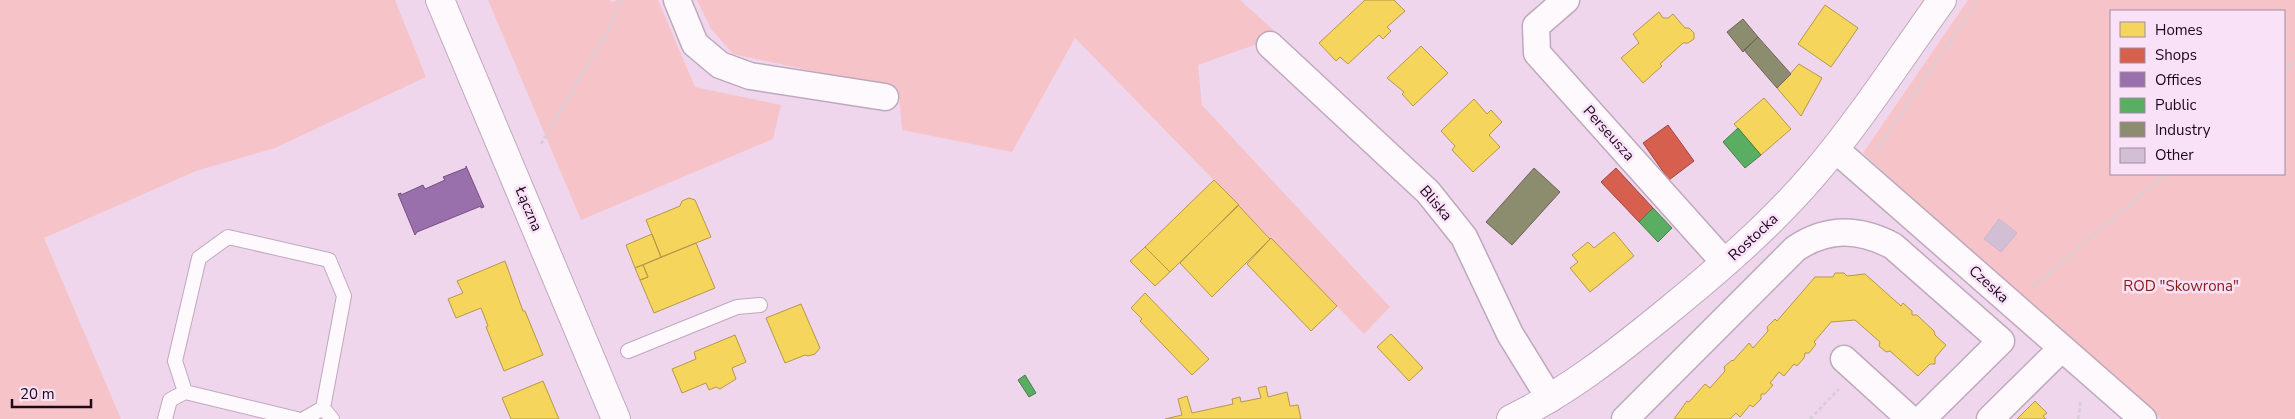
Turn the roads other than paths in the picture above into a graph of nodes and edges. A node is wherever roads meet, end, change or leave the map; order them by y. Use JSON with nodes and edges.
{"nodes":[{"id":1,"x":440,"y":0,"type":"edge"},
{"id":2,"x":676,"y":0,"type":"edge"},
{"id":3,"x":1566,"y":0,"type":"edge"},
{"id":4,"x":1942,"y":0,"type":"edge"},
{"id":5,"x":1270,"y":45,"type":"dead end"},
{"id":6,"x":885,"y":97,"type":"dead end"},
{"id":7,"x":1835,"y":149,"type":"junction"},
{"id":8,"x":1726,"y":262,"type":"junction"},
{"id":9,"x":760,"y":305,"type":"dead end"},
{"id":10,"x":2020,"y":306,"type":"junction"},
{"id":11,"x":2001,"y":341,"type":"junction"},
{"id":12,"x":2062,"y":348,"type":"junction"},
{"id":13,"x":628,"y":351,"type":"dead end"},
{"id":14,"x":1850,"y":365,"type":"road end"},
{"id":15,"x":185,"y":392,"type":"junction"},
{"id":16,"x":323,"y":408,"type":"junction"},
{"id":17,"x":1544,"y":408,"type":"edge"},
{"id":18,"x":165,"y":419,"type":"edge"},
{"id":19,"x":297,"y":419,"type":"edge"},
{"id":20,"x":304,"y":419,"type":"edge"},
{"id":21,"x":332,"y":419,"type":"edge"},
{"id":22,"x":616,"y":419,"type":"edge"},
{"id":23,"x":1511,"y":419,"type":"edge"},
{"id":24,"x":1625,"y":419,"type":"edge"},
{"id":25,"x":1910,"y":419,"type":"edge"},
{"id":26,"x":1922,"y":419,"type":"edge"},
{"id":27,"x":1990,"y":419,"type":"edge"},
{"id":28,"x":2143,"y":419,"type":"edge"}],
"edges":[{"from":1,"to":22,"type":"street","name":"Łączna"},
{"from":2,"to":6,"type":"street"},
{"from":3,"to":8,"type":"street","name":"Perseusza"},
{"from":4,"to":7,"type":"street","name":"Rostocka"},
{"from":5,"to":17,"type":"street","name":"Bliska"},
{"from":7,"to":8,"type":"street","name":"Rostocka"},
{"from":7,"to":10,"type":"street","name":"Czeska"},
{"from":8,"to":17,"type":"street","name":"Rostocka"},
{"from":9,"to":13,"type":"lane"},
{"from":10,"to":11,"type":"street"},
{"from":10,"to":12,"type":"street","name":"Czeska"},
{"from":11,"to":24,"type":"street"},
{"from":11,"to":26,"type":"street"},
{"from":12,"to":27,"type":"street"},
{"from":12,"to":28,"type":"street","name":"Czeska"},
{"from":14,"to":25,"type":"street"},
{"from":15,"to":16,"type":"lane"},
{"from":15,"to":18,"type":"lane"},
{"from":15,"to":19,"type":"lane"},
{"from":16,"to":20,"type":"lane"},
{"from":16,"to":21,"type":"lane"},
{"from":17,"to":23,"type":"street","name":"Rostocka"}]}
